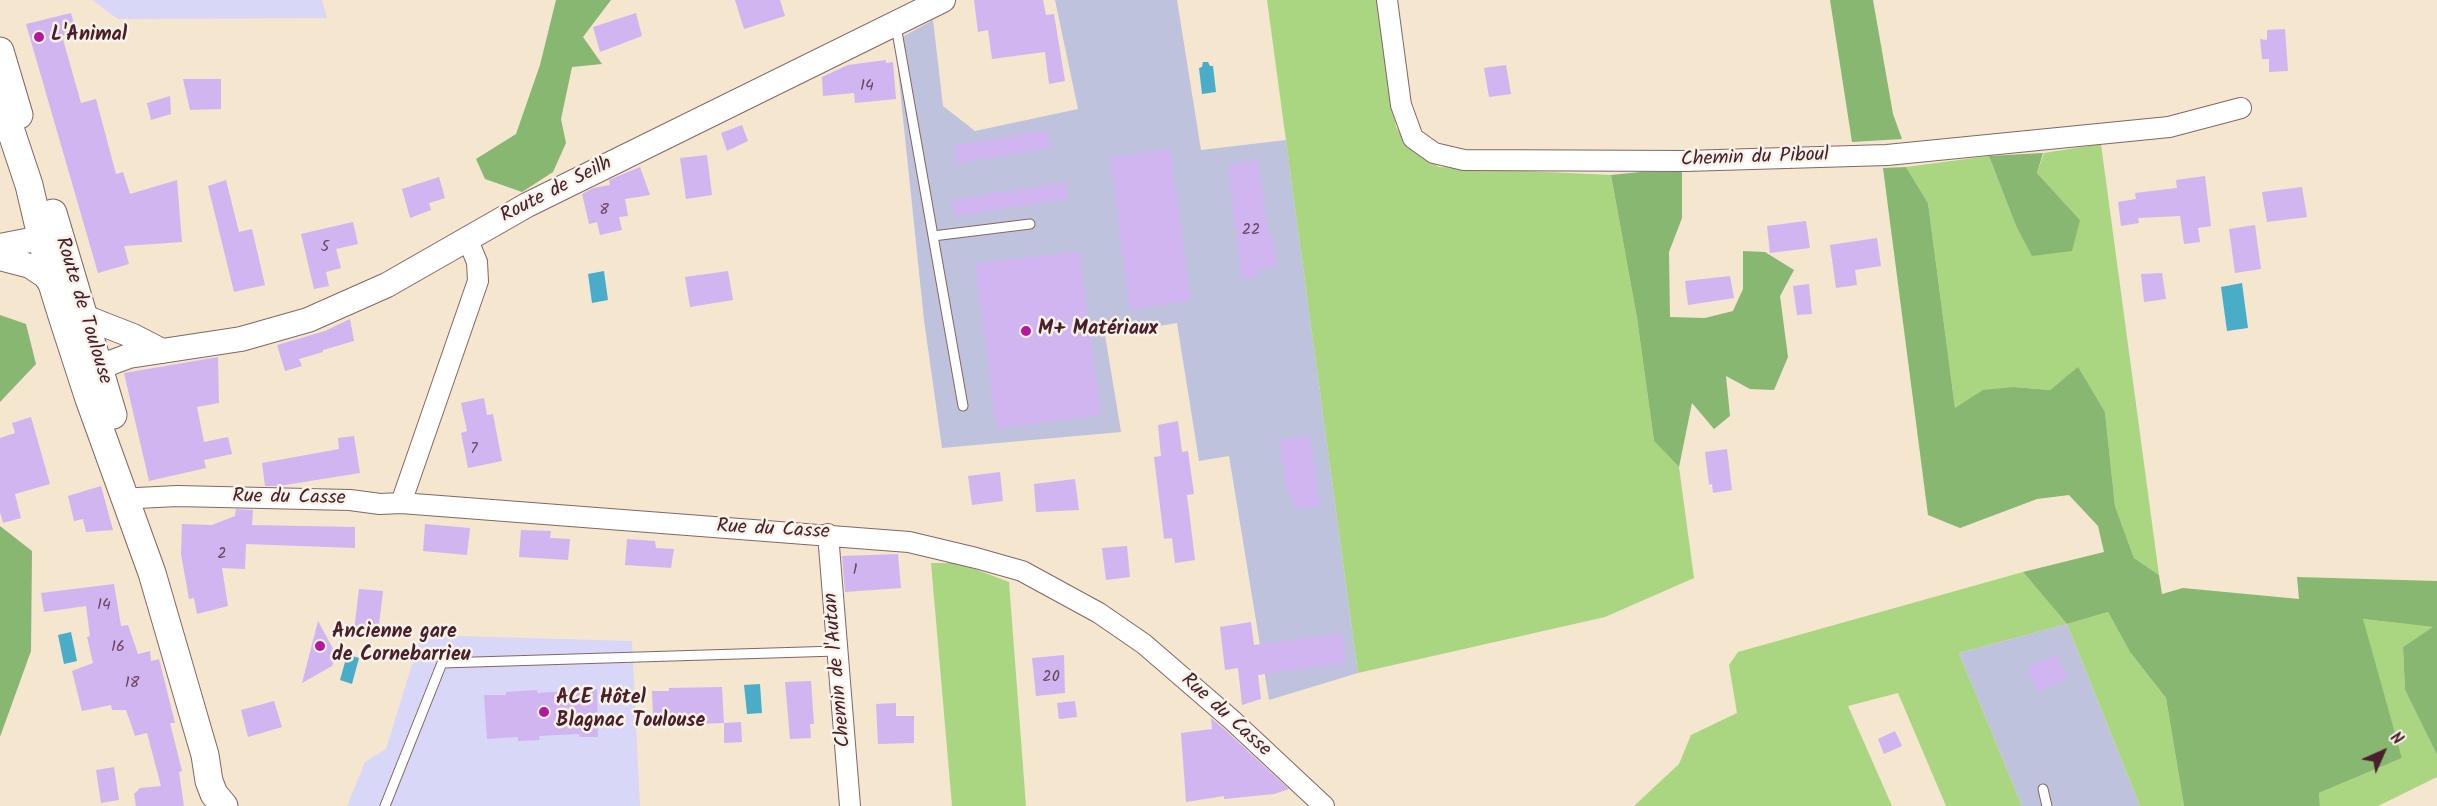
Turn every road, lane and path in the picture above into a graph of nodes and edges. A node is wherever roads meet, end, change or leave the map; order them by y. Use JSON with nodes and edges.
{"nodes":[{"id":1,"x":943,"y":0,"type":"edge"},
{"id":2,"x":1388,"y":0,"type":"edge"},
{"id":3,"x":896,"y":24,"type":"junction"},
{"id":4,"x":0,"y":51,"type":"edge"},
{"id":5,"x":0,"y":98,"type":"edge"},
{"id":6,"x":2241,"y":108,"type":"dead end"},
{"id":7,"x":1030,"y":224,"type":"dead end"},
{"id":8,"x":933,"y":236,"type":"junction"},
{"id":9,"x":41,"y":238,"type":"junction"},
{"id":10,"x":466,"y":238,"type":"junction"},
{"id":11,"x":0,"y":246,"type":"edge"},
{"id":12,"x":0,"y":258,"type":"edge"},
{"id":13,"x":53,"y":287,"type":"junction"},
{"id":14,"x":73,"y":316,"type":"junction"},
{"id":15,"x":162,"y":351,"type":"junction"},
{"id":16,"x":99,"y":367,"type":"junction"},
{"id":17,"x":963,"y":406,"type":"dead end"},
{"id":18,"x":138,"y":498,"type":"junction"},
{"id":19,"x":401,"y":503,"type":"junction"},
{"id":20,"x":828,"y":534,"type":"junction"},
{"id":21,"x":152,"y":573,"type":"junction"},
{"id":22,"x":837,"y":651,"type":"junction"},
{"id":23,"x":205,"y":755,"type":"junction"},
{"id":24,"x":2043,"y":789,"type":"dead end"},
{"id":25,"x":218,"y":802,"type":"edge"},
{"id":26,"x":241,"y":806,"type":"edge"},
{"id":27,"x":386,"y":806,"type":"edge"},
{"id":28,"x":850,"y":806,"type":"edge"},
{"id":29,"x":1324,"y":806,"type":"edge"},
{"id":30,"x":2047,"y":806,"type":"edge"}],
"edges":[{"from":1,"to":3,"type":"street","name":"Route de Seilh"},
{"from":2,"to":6,"type":"street","name":"Chemin du Piboul"},
{"from":3,"to":8,"type":"lane"},
{"from":3,"to":10,"type":"street","name":"Route de Seilh"},
{"from":4,"to":14,"type":"main road","name":"Route de Toulouse"},
{"from":5,"to":9,"type":"main road","name":"Route de Toulouse"},
{"from":7,"to":8,"type":"lane"},
{"from":8,"to":17,"type":"lane"},
{"from":9,"to":11,"type":"street"},
{"from":9,"to":13,"type":"main road","name":"Route de Toulouse"},
{"from":9,"to":14,"type":"street"},
{"from":10,"to":15,"type":"street","name":"Route de Seilh"},
{"from":10,"to":19,"type":"street"},
{"from":12,"to":13,"type":"street"},
{"from":13,"to":14,"type":"main road","name":"Route de Toulouse"},
{"from":14,"to":15,"type":"street"},
{"from":14,"to":16,"type":"main road","name":"Route de Toulouse"},
{"from":14,"to":21,"type":"main road","name":"Route de Toulouse"},
{"from":15,"to":16,"type":"street","name":"Route de Seilh"},
{"from":16,"to":18,"type":"main road","name":"Route de Toulouse"},
{"from":18,"to":19,"type":"street","name":"Rue du Casse"},
{"from":18,"to":21,"type":"main road","name":"Route de Toulouse"},
{"from":19,"to":20,"type":"street","name":"Rue du Casse"},
{"from":20,"to":22,"type":"street","name":"Chemin de l'Autan"},
{"from":20,"to":29,"type":"street","name":"Rue du Casse"},
{"from":21,"to":23,"type":"main road","name":"Route de Toulouse"},
{"from":22,"to":27,"type":"lane"},
{"from":22,"to":28,"type":"street","name":"Chemin de l'Autan"},
{"from":23,"to":25,"type":"main road","name":"Route de Toulouse"},
{"from":23,"to":26,"type":"main road","name":"Route de Toulouse"},
{"from":24,"to":30,"type":"lane"}]}
